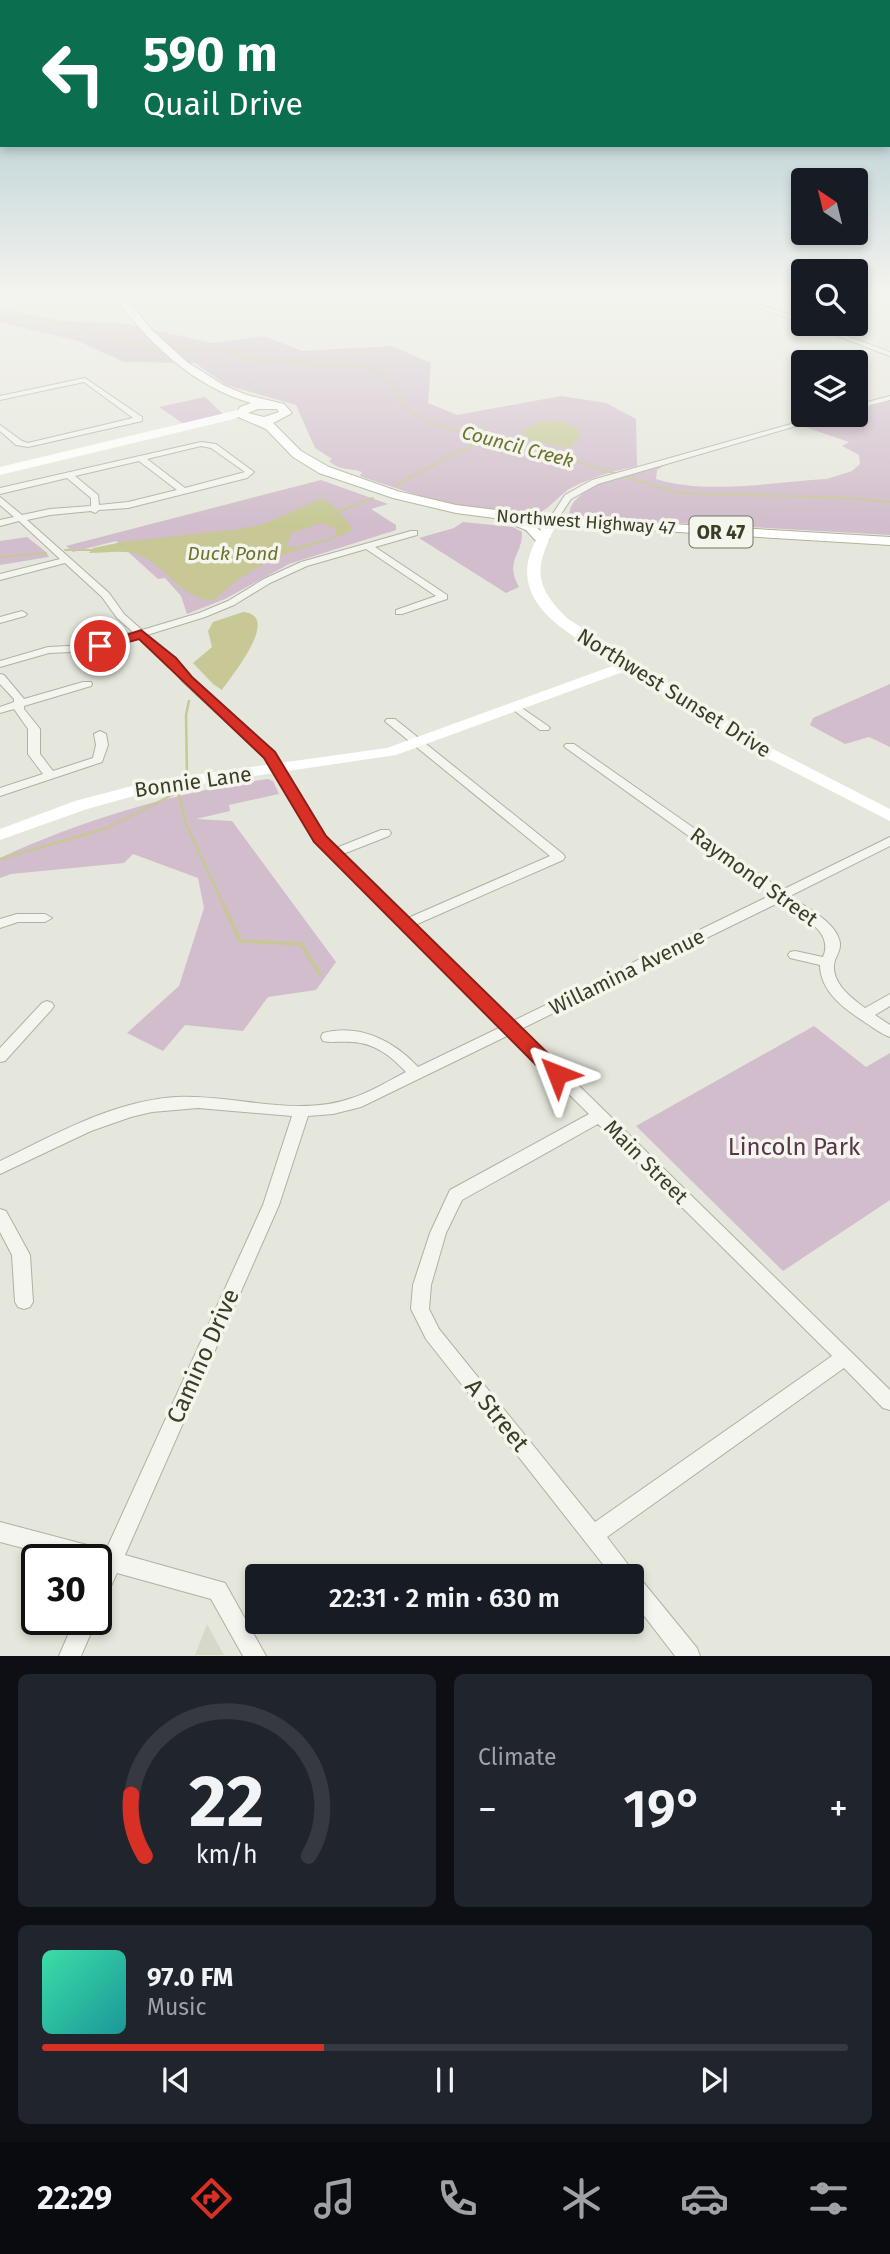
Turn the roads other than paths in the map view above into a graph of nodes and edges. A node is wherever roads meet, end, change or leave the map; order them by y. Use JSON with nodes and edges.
{"nodes":[{"id":1,"x":186,"y":372,"type":"edge"},
{"id":2,"x":192,"y":372,"type":"edge"},
{"id":3,"x":0,"y":398,"type":"edge"},
{"id":4,"x":890,"y":398,"type":"edge"},
{"id":5,"x":268,"y":404,"type":"junction"},
{"id":6,"x":868,"y":404,"type":"edge"},
{"id":7,"x":248,"y":415,"type":"junction"},
{"id":8,"x":284,"y":415,"type":"junction"},
{"id":9,"x":791,"y":426,"type":"edge"},
{"id":10,"x":0,"y":427,"type":"edge"},
{"id":11,"x":206,"y":444,"type":"joint"},
{"id":12,"x":139,"y":458,"type":"junction"},
{"id":13,"x":0,"y":471,"type":"edge"},
{"id":14,"x":330,"y":471,"type":"junction"},
{"id":15,"x":249,"y":473,"type":"joint"},
{"id":16,"x":69,"y":475,"type":"junction"},
{"id":17,"x":0,"y":491,"type":"edge"},
{"id":18,"x":184,"y":491,"type":"junction"},
{"id":19,"x":0,"y":500,"type":"edge"},
{"id":20,"x":95,"y":510,"type":"junction"},
{"id":21,"x":505,"y":517,"type":"junction"},
{"id":22,"x":20,"y":519,"type":"junction"},
{"id":23,"x":552,"y":521,"type":"junction"},
{"id":24,"x":0,"y":523,"type":"edge"},
{"id":25,"x":414,"y":533,"type":"dead end"},
{"id":26,"x":542,"y":539,"type":"junction"},
{"id":27,"x":890,"y":541,"type":"edge"},
{"id":28,"x":367,"y":546,"type":"junction"},
{"id":29,"x":66,"y":560,"type":"junction"},
{"id":30,"x":0,"y":577,"type":"edge"},
{"id":31,"x":399,"y":612,"type":"dead end"},
{"id":32,"x":22,"y":614,"type":"dead end"},
{"id":33,"x":0,"y":620,"type":"edge"},
{"id":34,"x":141,"y":634,"type":"junction"},
{"id":35,"x":0,"y":664,"type":"edge"},
{"id":36,"x":629,"y":666,"type":"junction"},
{"id":37,"x":0,"y":677,"type":"edge"},
{"id":38,"x":87,"y":684,"type":"dead end"},
{"id":39,"x":18,"y":705,"type":"junction"},
{"id":40,"x":516,"y":707,"type":"junction"},
{"id":41,"x":0,"y":710,"type":"edge"},
{"id":42,"x":391,"y":721,"type":"dead end"},
{"id":43,"x":544,"y":728,"type":"dead end"},
{"id":44,"x":100,"y":734,"type":"dead end"},
{"id":45,"x":419,"y":743,"type":"junction"},
{"id":46,"x":570,"y":746,"type":"dead end"},
{"id":47,"x":280,"y":769,"type":"junction"},
{"id":48,"x":50,"y":775,"type":"junction"},
{"id":49,"x":0,"y":792,"type":"edge"},
{"id":50,"x":890,"y":816,"type":"edge"},
{"id":51,"x":385,"y":834,"type":"dead end"},
{"id":52,"x":0,"y":835,"type":"edge"},
{"id":53,"x":890,"y":841,"type":"edge"},
{"id":54,"x":335,"y":853,"type":"junction"},
{"id":55,"x":780,"y":896,"type":"junction"},
{"id":56,"x":45,"y":918,"type":"dead end"},
{"id":57,"x":0,"y":924,"type":"edge"},
{"id":58,"x":407,"y":924,"type":"junction"},
{"id":59,"x":795,"y":955,"type":"dead end"},
{"id":60,"x":827,"y":962,"type":"junction"},
{"id":61,"x":890,"y":999,"type":"edge"},
{"id":62,"x":47,"y":1006,"type":"dead end"},
{"id":63,"x":866,"y":1014,"type":"junction"},
{"id":64,"x":512,"y":1028,"type":"junction"},
{"id":65,"x":890,"y":1032,"type":"edge"},
{"id":66,"x":328,"y":1037,"type":"dead end"},
{"id":67,"x":0,"y":1057,"type":"edge"},
{"id":68,"x":416,"y":1074,"type":"junction"},
{"id":69,"x":301,"y":1113,"type":"junction"},
{"id":70,"x":599,"y":1116,"type":"junction"},
{"id":71,"x":0,"y":1168,"type":"edge"},
{"id":72,"x":0,"y":1216,"type":"edge"},
{"id":73,"x":24,"y":1302,"type":"dead end"},
{"id":74,"x":845,"y":1357,"type":"junction"},
{"id":75,"x":890,"y":1402,"type":"edge"},
{"id":76,"x":0,"y":1532,"type":"edge"},
{"id":77,"x":593,"y":1535,"type":"junction"},
{"id":78,"x":46,"y":1544,"type":"edge"},
{"id":79,"x":112,"y":1561,"type":"joint"},
{"id":80,"x":616,"y":1564,"type":"edge"},
{"id":81,"x":644,"y":1599,"type":"edge"},
{"id":82,"x":79,"y":1635,"type":"edge"},
{"id":83,"x":70,"y":1656,"type":"edge"},
{"id":84,"x":255,"y":1656,"type":"edge"},
{"id":85,"x":688,"y":1656,"type":"edge"}],
"edges":[{"from":1,"to":7,"type":"main road","name":"Northwest Highway 47"},
{"from":2,"to":5,"type":"main road","name":"Northwest Highway 47"},
{"from":3,"to":10,"type":"street"},
{"from":4,"to":6,"type":"street"},
{"from":5,"to":7,"type":"main road"},
{"from":5,"to":8,"type":"main road","name":"Northwest Highway 47"},
{"from":7,"to":8,"type":"main road"},
{"from":7,"to":13,"type":"street"},
{"from":7,"to":14,"type":"main road","name":"Northwest Highway 47"},
{"from":8,"to":14,"type":"main road","name":"Northwest Highway 47","number":"OR 47"},
{"from":9,"to":23,"type":"street"},
{"from":11,"to":12,"type":"street"},
{"from":11,"to":15,"type":"street"},
{"from":12,"to":16,"type":"street"},
{"from":12,"to":18,"type":"street"},
{"from":14,"to":21,"type":"main road","name":"Northwest Highway 47","number":"OR 47"},
{"from":15,"to":18,"type":"street"},
{"from":16,"to":17,"type":"street"},
{"from":16,"to":20,"type":"street"},
{"from":18,"to":20,"type":"street"},
{"from":19,"to":22,"type":"street","name":"Main Street"},
{"from":20,"to":22,"type":"street"},
{"from":21,"to":23,"type":"main road","name":"Northwest Highway 47","number":"OR 47"},
{"from":21,"to":26,"type":"main road"},
{"from":22,"to":24,"type":"street"},
{"from":22,"to":29,"type":"street","name":"Main Street"},
{"from":23,"to":26,"type":"street","name":"Northwest Sunset Drive"},
{"from":23,"to":27,"type":"main road","name":"Northwest Highway 47","number":"OR 47"},
{"from":25,"to":28,"type":"street"},
{"from":26,"to":36,"type":"street","name":"Northwest Sunset Drive"},
{"from":28,"to":31,"type":"street"},
{"from":28,"to":34,"type":"street"},
{"from":29,"to":30,"type":"street"},
{"from":29,"to":34,"type":"street","name":"Main Street"},
{"from":32,"to":33,"type":"street"},
{"from":34,"to":35,"type":"street"},
{"from":34,"to":47,"type":"street","name":"Main Street"},
{"from":36,"to":40,"type":"street","name":"Bonnie Lane"},
{"from":36,"to":50,"type":"street","name":"Northwest Sunset Drive"},
{"from":37,"to":39,"type":"street"},
{"from":38,"to":39,"type":"street"},
{"from":39,"to":41,"type":"street"},
{"from":39,"to":48,"type":"street"},
{"from":40,"to":43,"type":"street"},
{"from":40,"to":45,"type":"street","name":"Bonnie Lane"},
{"from":42,"to":45,"type":"street"},
{"from":44,"to":48,"type":"street"},
{"from":45,"to":47,"type":"street","name":"Bonnie Lane"},
{"from":45,"to":58,"type":"street"},
{"from":46,"to":55,"type":"street","name":"Raymond Street"},
{"from":47,"to":52,"type":"street","name":"Bonnie Lane"},
{"from":47,"to":54,"type":"street","name":"Main Street"},
{"from":48,"to":49,"type":"street"},
{"from":51,"to":54,"type":"street"},
{"from":53,"to":55,"type":"street","name":"Willamina Avenue"},
{"from":54,"to":58,"type":"street","name":"Main Street"},
{"from":55,"to":60,"type":"street","name":"Raymond Street"},
{"from":55,"to":64,"type":"street","name":"Willamina Avenue"},
{"from":56,"to":57,"type":"street"},
{"from":58,"to":64,"type":"street","name":"Main Street"},
{"from":59,"to":60,"type":"street"},
{"from":60,"to":63,"type":"street","name":"Raymond Street"},
{"from":61,"to":63,"type":"street"},
{"from":62,"to":67,"type":"street"},
{"from":63,"to":65,"type":"street","name":"Raymond Street"},
{"from":64,"to":68,"type":"street","name":"Willamina Avenue"},
{"from":64,"to":70,"type":"street","name":"Main Street"},
{"from":66,"to":68,"type":"street"},
{"from":68,"to":69,"type":"street","name":"Willamina Avenue"},
{"from":69,"to":71,"type":"street","name":"Willamina Avenue"},
{"from":69,"to":79,"type":"street","name":"Camino Drive"},
{"from":70,"to":74,"type":"street","name":"Main Street"},
{"from":70,"to":77,"type":"street","name":"A Street"},
{"from":72,"to":73,"type":"street"},
{"from":74,"to":75,"type":"street","name":"Main Street"},
{"from":74,"to":77,"type":"street"},
{"from":76,"to":78,"type":"street"},
{"from":77,"to":80,"type":"street","name":"A Street"},
{"from":79,"to":84,"type":"street"},
{"from":81,"to":85,"type":"street"},
{"from":82,"to":83,"type":"street"}]}
